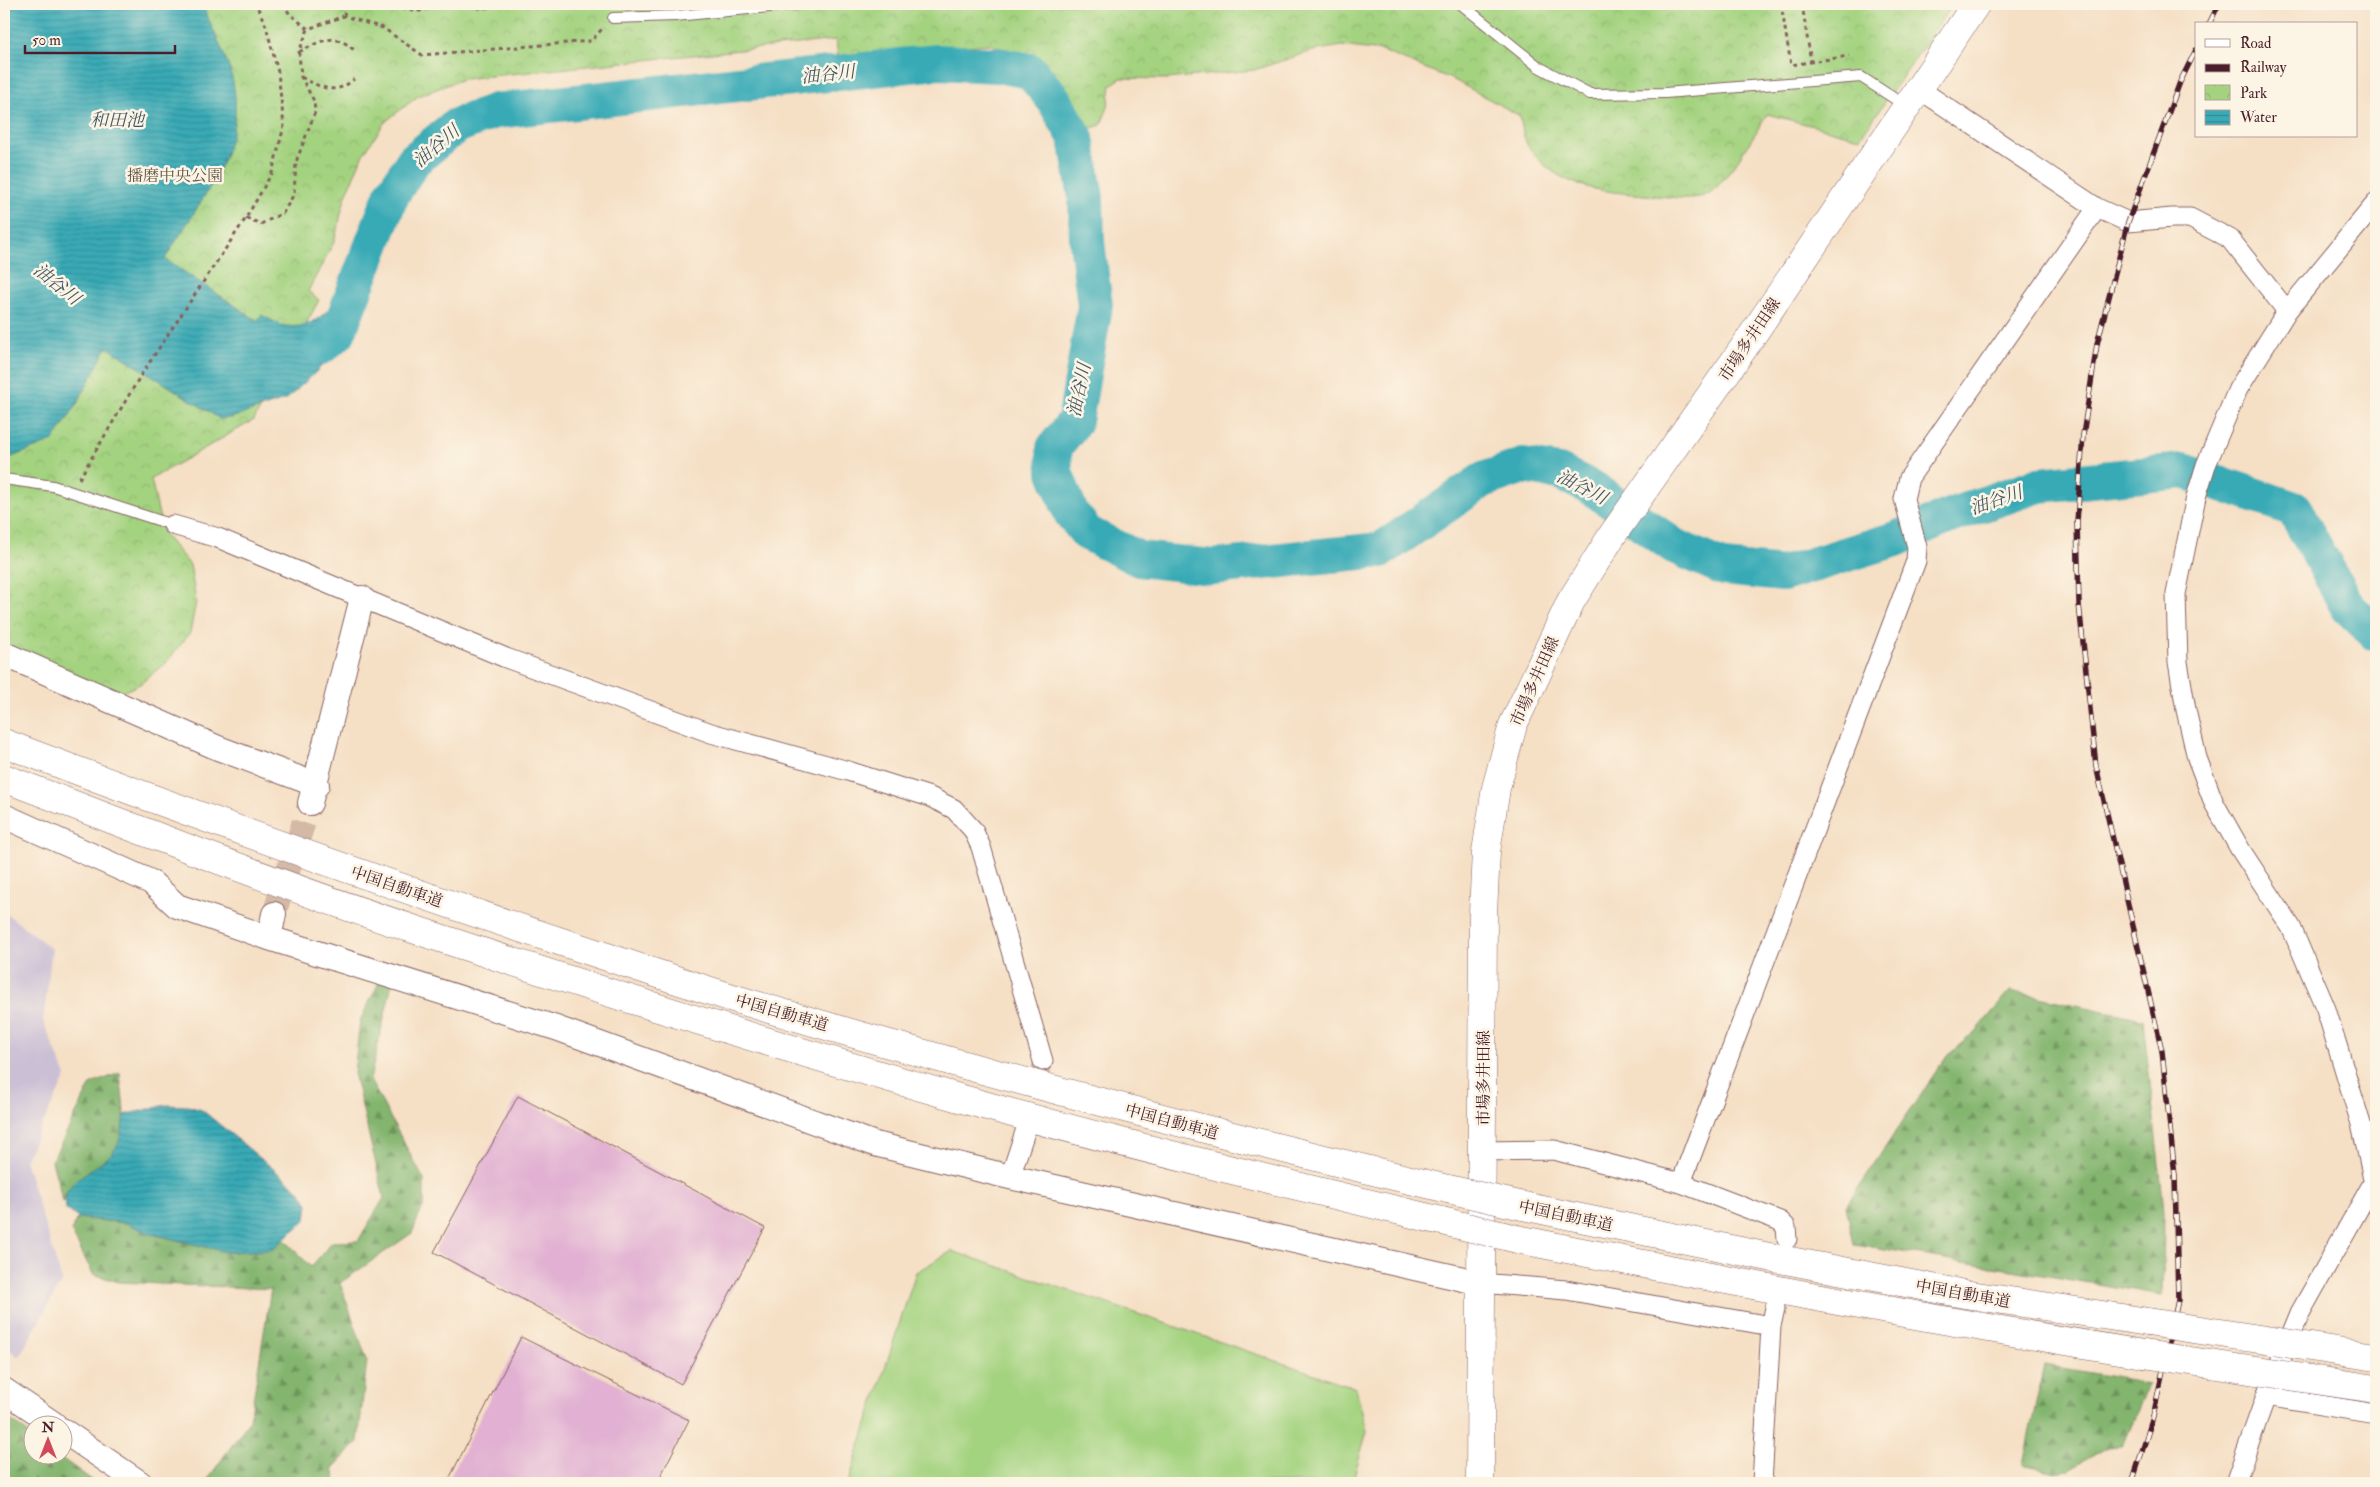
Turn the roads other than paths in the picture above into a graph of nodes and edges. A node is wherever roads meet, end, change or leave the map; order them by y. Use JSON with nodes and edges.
{"nodes":[{"id":1,"x":801,"y":4,"type":"edge"},
{"id":2,"x":1461,"y":4,"type":"edge"},
{"id":3,"x":1976,"y":4,"type":"edge"},
{"id":4,"x":613,"y":18,"type":"road end"},
{"id":5,"x":1913,"y":98,"type":"junction"},
{"id":6,"x":2376,"y":202,"type":"edge"},
{"id":7,"x":2096,"y":208,"type":"junction"},
{"id":8,"x":2288,"y":311,"type":"junction"},
{"id":9,"x":4,"y":479,"type":"edge"},
{"id":10,"x":173,"y":525,"type":"joint"},
{"id":11,"x":362,"y":598,"type":"junction"},
{"id":12,"x":4,"y":654,"type":"edge"},
{"id":13,"x":4,"y":743,"type":"edge"},
{"id":14,"x":4,"y":778,"type":"edge"},
{"id":15,"x":4,"y":816,"type":"edge"},
{"id":16,"x":274,"y":914,"type":"tunnel mouth"},
{"id":17,"x":269,"y":938,"type":"junction"},
{"id":18,"x":1043,"y":1061,"type":"tunnel mouth"},
{"id":19,"x":1027,"y":1126,"type":"tunnel mouth"},
{"id":20,"x":1483,"y":1151,"type":"junction"},
{"id":21,"x":1010,"y":1177,"type":"junction"},
{"id":22,"x":1682,"y":1183,"type":"junction"},
{"id":23,"x":2375,"y":1188,"type":"edge"},
{"id":24,"x":1787,"y":1239,"type":"dead end"},
{"id":25,"x":1481,"y":1283,"type":"junction"},
{"id":26,"x":1775,"y":1308,"type":"dead end"},
{"id":27,"x":1771,"y":1326,"type":"junction"},
{"id":28,"x":2376,"y":1357,"type":"edge"},
{"id":29,"x":2376,"y":1389,"type":"edge"},
{"id":30,"x":4,"y":1390,"type":"edge"},
{"id":31,"x":2266,"y":1396,"type":"junction"},
{"id":32,"x":39,"y":1414,"type":"edge"},
{"id":33,"x":2376,"y":1414,"type":"edge"},
{"id":34,"x":72,"y":1437,"type":"edge"},
{"id":35,"x":140,"y":1483,"type":"edge"},
{"id":36,"x":1480,"y":1483,"type":"edge"},
{"id":37,"x":1762,"y":1483,"type":"edge"},
{"id":38,"x":2235,"y":1483,"type":"edge"}],
"edges":[{"from":1,"to":4,"type":"lane"},
{"from":2,"to":5,"type":"lane"},
{"from":3,"to":5,"type":"main road","name":"市場多井田線"},
{"from":5,"to":7,"type":"street"},
{"from":5,"to":20,"type":"main road","name":"市場多井田線"},
{"from":6,"to":8,"type":"street"},
{"from":7,"to":8,"type":"street"},
{"from":7,"to":22,"type":"street"},
{"from":8,"to":23,"type":"street"},
{"from":9,"to":10,"type":"lane"},
{"from":10,"to":11,"type":"street"},
{"from":11,"to":12,"type":"street"},
{"from":11,"to":18,"type":"street"},
{"from":13,"to":28,"type":"main road","name":"中国自動車道","bridge":true},
{"from":14,"to":29,"type":"main road","name":"中国自動車道","bridge":true},
{"from":15,"to":17,"type":"street"},
{"from":16,"to":17,"type":"street"},
{"from":17,"to":21,"type":"street"},
{"from":19,"to":21,"type":"street"},
{"from":20,"to":22,"type":"street"},
{"from":20,"to":25,"type":"main road","name":"市場多井田線"},
{"from":21,"to":25,"type":"street"},
{"from":22,"to":24,"type":"street"},
{"from":23,"to":31,"type":"street"},
{"from":25,"to":27,"type":"street"},
{"from":25,"to":36,"type":"main road","name":"市場多井田線"},
{"from":26,"to":27,"type":"street"},
{"from":27,"to":37,"type":"street"},
{"from":30,"to":32,"type":"street"},
{"from":31,"to":33,"type":"street"},
{"from":31,"to":38,"type":"street"},
{"from":34,"to":35,"type":"street"}]}
